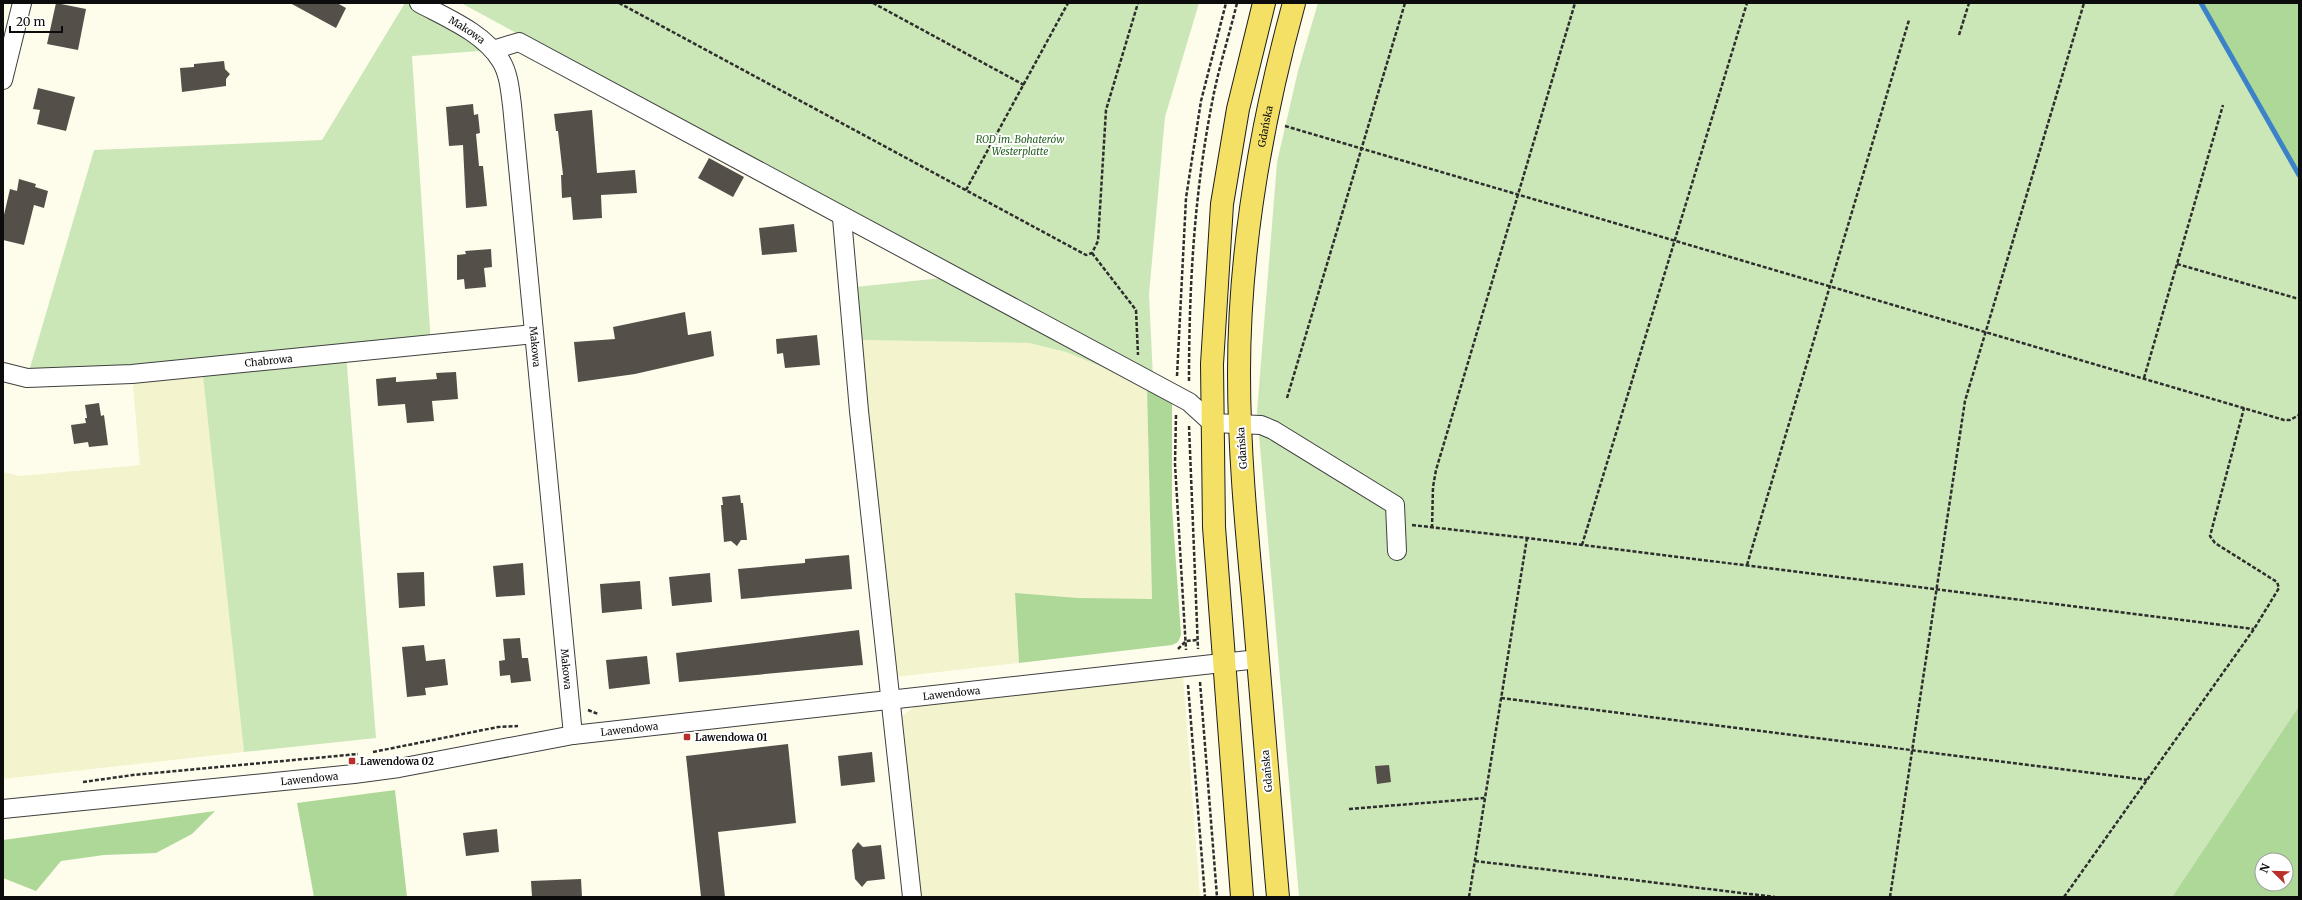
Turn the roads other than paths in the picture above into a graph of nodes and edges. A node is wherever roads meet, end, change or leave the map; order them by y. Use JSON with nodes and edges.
{"nodes":[{"id":1,"x":22,"y":3,"type":"edge"},
{"id":2,"x":419,"y":3,"type":"edge"},
{"id":3,"x":1264,"y":3,"type":"edge"},
{"id":4,"x":1294,"y":3,"type":"edge"},
{"id":5,"x":493,"y":50,"type":"junction"},
{"id":6,"x":3,"y":80,"type":"edge"},
{"id":7,"x":842,"y":218,"type":"junction"},
{"id":8,"x":534,"y":334,"type":"junction"},
{"id":9,"x":3,"y":372,"type":"edge"},
{"id":10,"x":1212,"y":423,"type":"junction"},
{"id":11,"x":1240,"y":424,"type":"junction"},
{"id":12,"x":1397,"y":551,"type":"dead end"},
{"id":13,"x":1258,"y":659,"type":"junction"},
{"id":14,"x":1222,"y":662,"type":"junction"},
{"id":15,"x":891,"y":700,"type":"junction"},
{"id":16,"x":573,"y":735,"type":"junction"},
{"id":17,"x":3,"y":809,"type":"edge"},
{"id":18,"x":912,"y":897,"type":"edge"},
{"id":19,"x":1242,"y":897,"type":"edge"},
{"id":20,"x":1278,"y":897,"type":"edge"}],
"edges":[{"from":1,"to":6,"type":"street"},
{"from":2,"to":5,"type":"street","name":"Makowa"},
{"from":3,"to":10,"type":"main road"},
{"from":4,"to":11,"type":"main road","name":"Gdańska"},
{"from":5,"to":7,"type":"street"},
{"from":5,"to":8,"type":"street","name":"Makowa"},
{"from":7,"to":10,"type":"street"},
{"from":7,"to":15,"type":"street"},
{"from":8,"to":9,"type":"street","name":"Chabrowa"},
{"from":8,"to":16,"type":"street","name":"Makowa"},
{"from":10,"to":11,"type":"street"},
{"from":10,"to":14,"type":"main road"},
{"from":11,"to":12,"type":"street"},
{"from":11,"to":13,"type":"main road","name":"Gdańska"},
{"from":13,"to":14,"type":"street","name":"Lawendowa"},
{"from":13,"to":20,"type":"main road","name":"Gdańska"},
{"from":14,"to":15,"type":"street","name":"Lawendowa"},
{"from":14,"to":19,"type":"main road"},
{"from":15,"to":16,"type":"street","name":"Lawendowa"},
{"from":15,"to":18,"type":"street"},
{"from":16,"to":17,"type":"street","name":"Lawendowa"}]}
